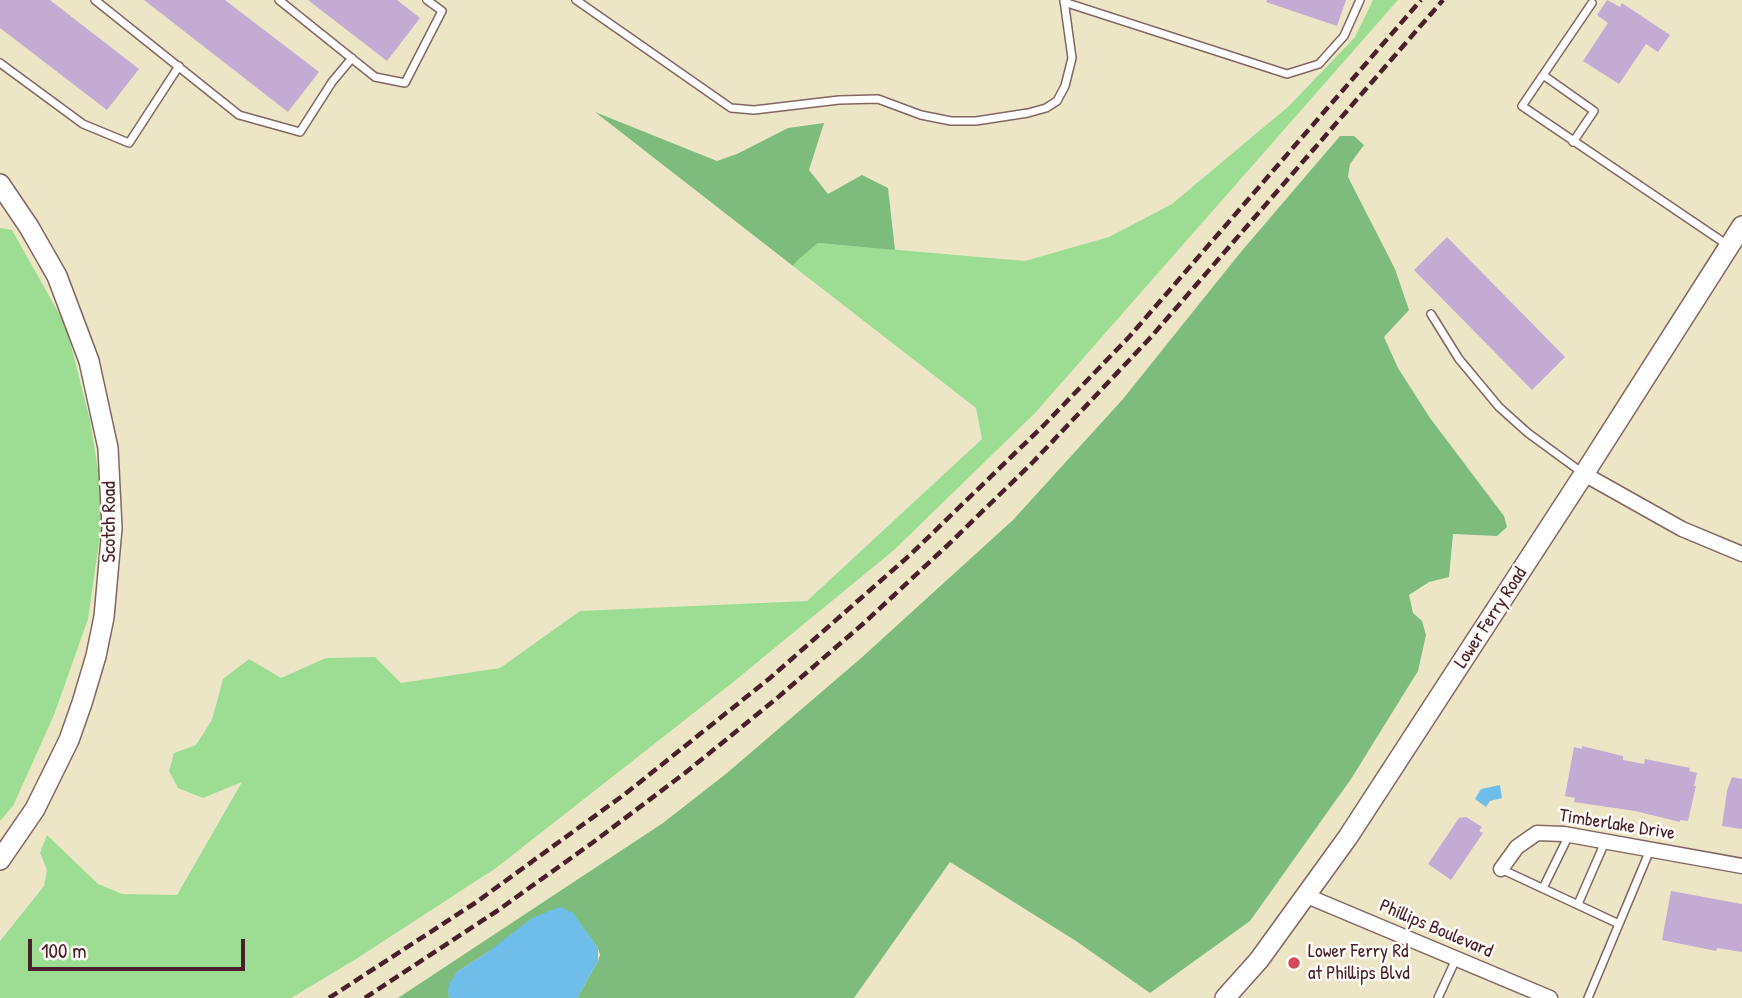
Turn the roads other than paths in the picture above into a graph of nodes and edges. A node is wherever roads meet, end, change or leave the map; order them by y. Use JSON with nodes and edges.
{"nodes":[{"id":1,"x":95,"y":0,"type":"edge"},
{"id":2,"x":279,"y":0,"type":"edge"},
{"id":3,"x":427,"y":0,"type":"edge"},
{"id":4,"x":576,"y":0,"type":"edge"},
{"id":5,"x":1360,"y":0,"type":"edge"},
{"id":6,"x":1064,"y":1,"type":"edge"},
{"id":7,"x":1592,"y":3,"type":"dead end"},
{"id":8,"x":352,"y":58,"type":"junction"},
{"id":9,"x":0,"y":62,"type":"edge"},
{"id":10,"x":179,"y":66,"type":"junction"},
{"id":11,"x":1543,"y":75,"type":"junction"},
{"id":12,"x":1573,"y":142,"type":"junction"},
{"id":13,"x":0,"y":184,"type":"edge"},
{"id":14,"x":1742,"y":226,"type":"edge"},
{"id":15,"x":1730,"y":246,"type":"junction"},
{"id":16,"x":1431,"y":314,"type":"dead end"},
{"id":17,"x":1584,"y":474,"type":"junction"},
{"id":18,"x":1742,"y":554,"type":"edge"},
{"id":19,"x":1569,"y":835,"type":"junction"},
{"id":20,"x":1605,"y":841,"type":"junction"},
{"id":21,"x":1650,"y":849,"type":"junction"},
{"id":22,"x":0,"y":860,"type":"edge"},
{"id":23,"x":1742,"y":866,"type":"edge"},
{"id":24,"x":1501,"y":869,"type":"joint"},
{"id":25,"x":1543,"y":888,"type":"junction"},
{"id":26,"x":1307,"y":896,"type":"junction"},
{"id":27,"x":1578,"y":904,"type":"junction"},
{"id":28,"x":1619,"y":924,"type":"junction"},
{"id":29,"x":1457,"y":958,"type":"junction"},
{"id":30,"x":1225,"y":998,"type":"edge"},
{"id":31,"x":1438,"y":998,"type":"edge"},
{"id":32,"x":1550,"y":998,"type":"edge"},
{"id":33,"x":1588,"y":998,"type":"edge"}],
"edges":[{"from":1,"to":10,"type":"lane"},
{"from":2,"to":8,"type":"lane"},
{"from":3,"to":8,"type":"lane"},
{"from":4,"to":6,"type":"lane"},
{"from":5,"to":6,"type":"lane"},
{"from":7,"to":11,"type":"lane"},
{"from":8,"to":10,"type":"lane"},
{"from":9,"to":10,"type":"lane"},
{"from":11,"to":12,"type":"lane"},
{"from":11,"to":12,"type":"lane"},
{"from":12,"to":15,"type":"lane"},
{"from":13,"to":22,"type":"street","name":"Scotch Road"},
{"from":14,"to":15,"type":"street","name":"Lower Ferry Road"},
{"from":15,"to":17,"type":"street","name":"Lower Ferry Road"},
{"from":16,"to":17,"type":"lane"},
{"from":17,"to":18,"type":"street"},
{"from":17,"to":26,"type":"street","name":"Lower Ferry Road"},
{"from":19,"to":20,"type":"street","name":"Timberlake Drive"},
{"from":19,"to":24,"type":"street","name":"Timberlake Drive"},
{"from":19,"to":25,"type":"lane"},
{"from":20,"to":21,"type":"street","name":"Timberlake Drive"},
{"from":20,"to":27,"type":"lane"},
{"from":21,"to":23,"type":"street","name":"Timberlake Drive"},
{"from":21,"to":28,"type":"lane"},
{"from":24,"to":25,"type":"lane"},
{"from":25,"to":27,"type":"lane"},
{"from":26,"to":29,"type":"street","name":"Phillips Boulevard"},
{"from":26,"to":30,"type":"street","name":"Lower Ferry Road"},
{"from":27,"to":28,"type":"lane"},
{"from":28,"to":33,"type":"lane"},
{"from":29,"to":31,"type":"lane"},
{"from":29,"to":32,"type":"street","name":"Phillips Boulevard"}]}
